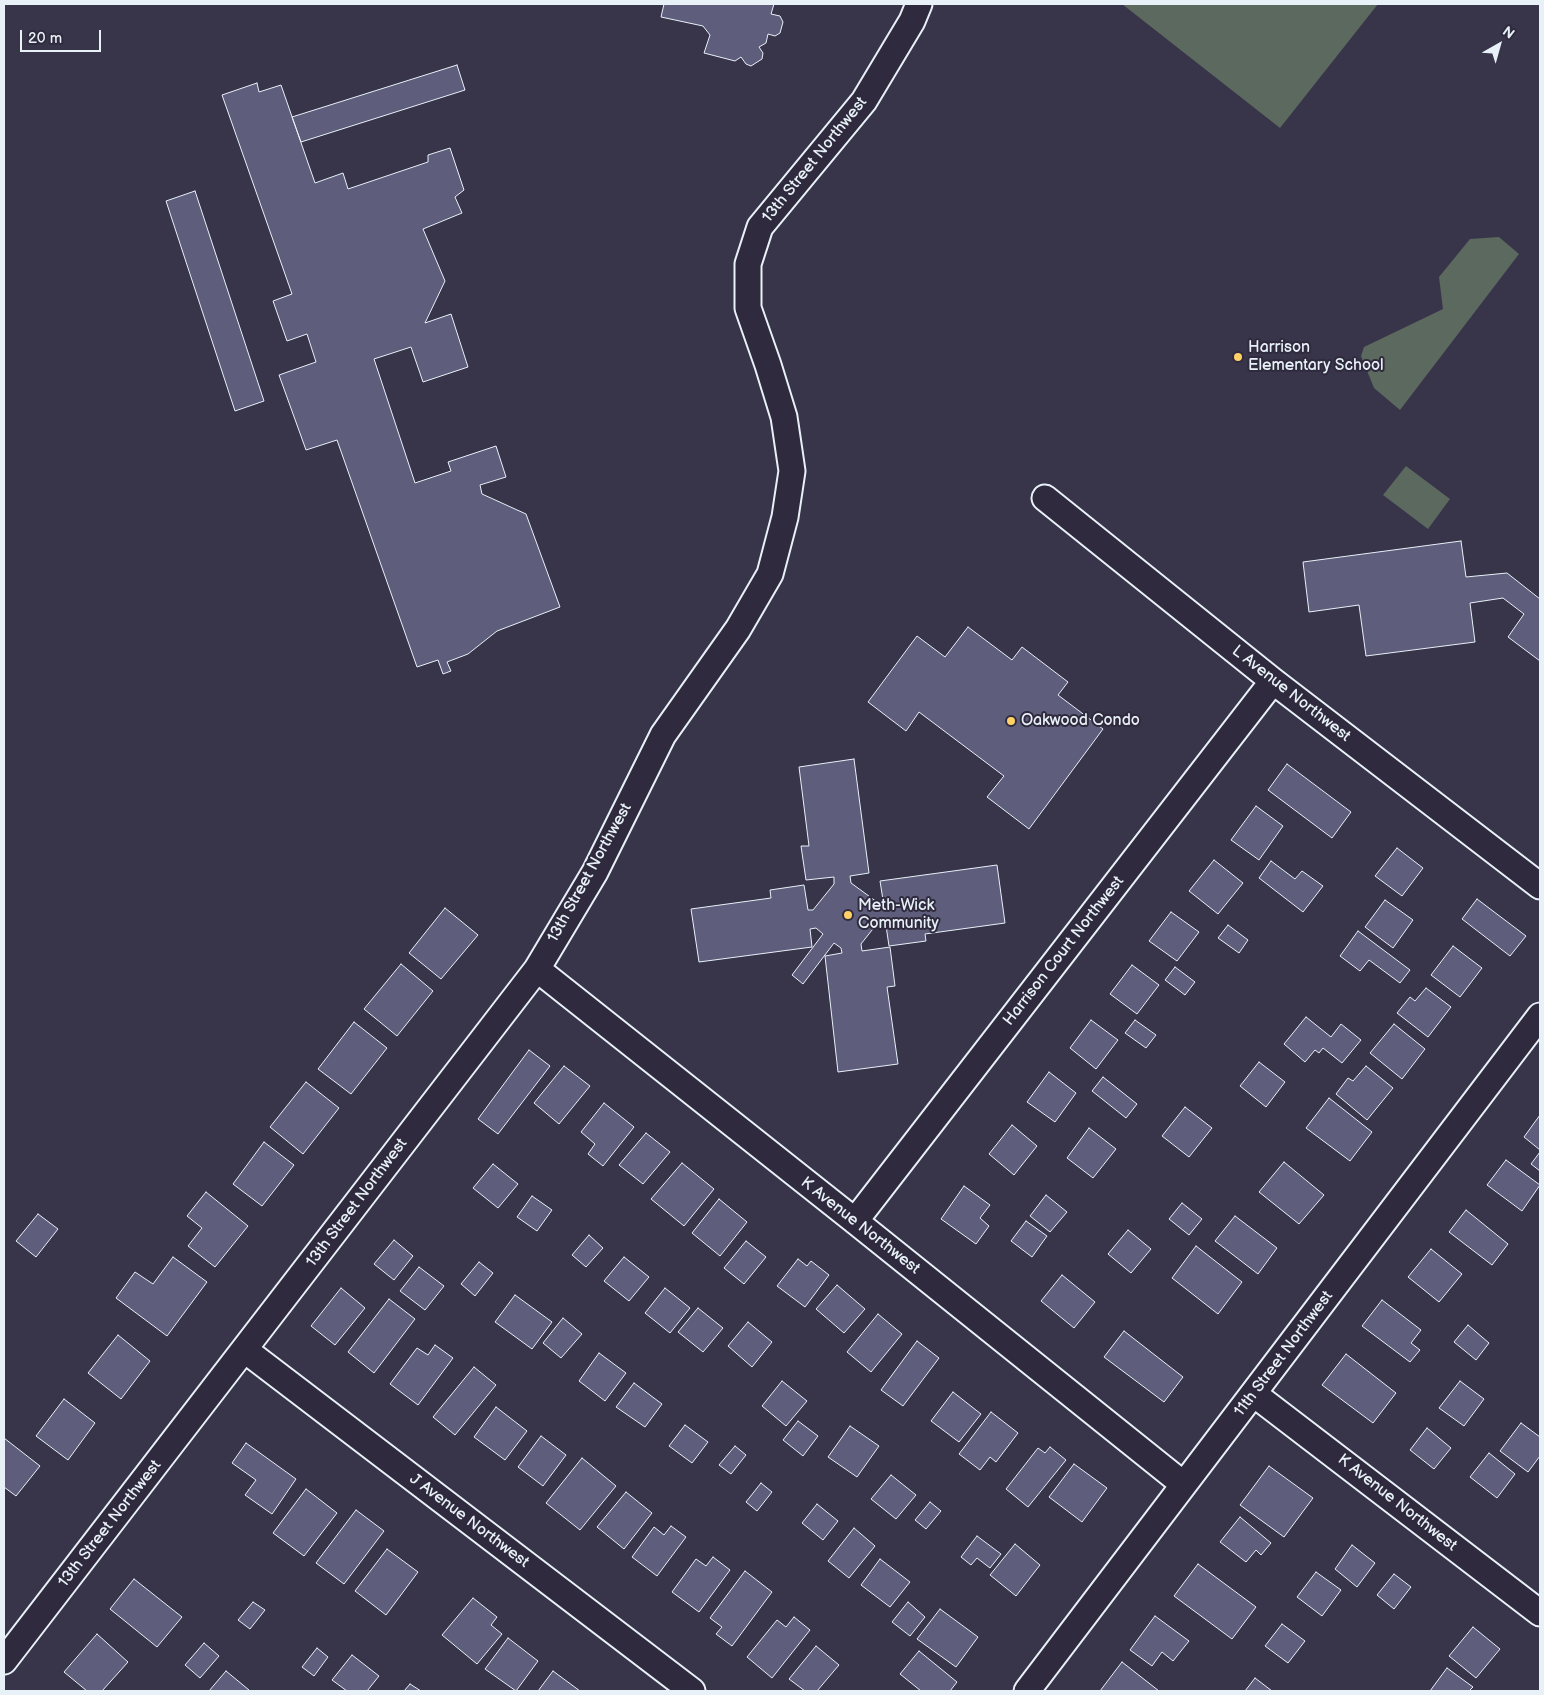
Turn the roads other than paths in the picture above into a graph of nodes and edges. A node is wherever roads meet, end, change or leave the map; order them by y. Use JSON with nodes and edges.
{"nodes":[{"id":1,"x":919,"y":4,"type":"edge"},
{"id":2,"x":1046,"y":498,"type":"dead end"},
{"id":3,"x":1273,"y":681,"type":"junction"},
{"id":4,"x":1540,"y":886,"type":"edge"},
{"id":5,"x":536,"y":969,"type":"junction"},
{"id":6,"x":1540,"y":1016,"type":"edge"},
{"id":7,"x":856,"y":1221,"type":"junction"},
{"id":8,"x":245,"y":1350,"type":"junction"},
{"id":9,"x":1254,"y":1394,"type":"junction"},
{"id":10,"x":1182,"y":1484,"type":"junction"},
{"id":11,"x":1540,"y":1613,"type":"edge"},
{"id":12,"x":4,"y":1661,"type":"edge"},
{"id":13,"x":692,"y":1691,"type":"edge"},
{"id":14,"x":1027,"y":1691,"type":"edge"}],
"edges":[{"from":1,"to":5,"type":"street","name":"13th Street Northwest"},
{"from":2,"to":3,"type":"street","name":"L Avenue Northwest"},
{"from":3,"to":4,"type":"street","name":"L Avenue Northwest"},
{"from":3,"to":7,"type":"street","name":"Harrison Court Northwest"},
{"from":5,"to":7,"type":"street","name":"K Avenue Northwest"},
{"from":5,"to":8,"type":"street","name":"13th Street Northwest"},
{"from":6,"to":9,"type":"street","name":"11th Street Northwest"},
{"from":7,"to":10,"type":"street","name":"K Avenue Northwest"},
{"from":8,"to":12,"type":"street","name":"13th Street Northwest"},
{"from":8,"to":13,"type":"street","name":"J Avenue Northwest"},
{"from":9,"to":10,"type":"street","name":"11th Street Northwest"},
{"from":9,"to":11,"type":"street","name":"K Avenue Northwest"},
{"from":10,"to":14,"type":"street","name":"11th Street Northwest"}]}
